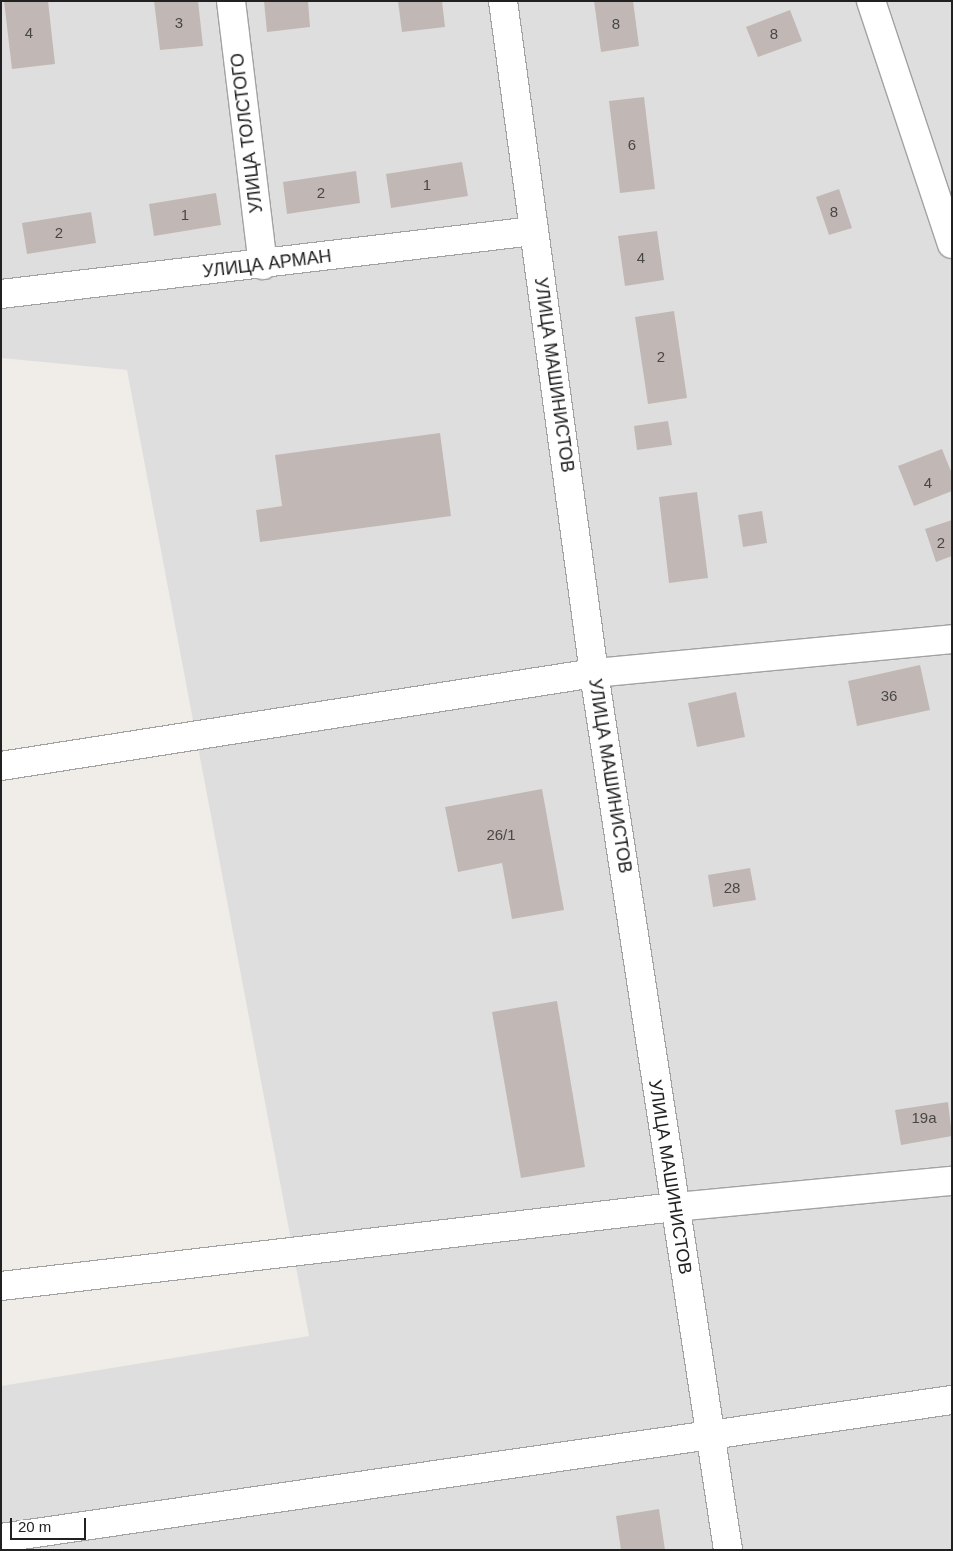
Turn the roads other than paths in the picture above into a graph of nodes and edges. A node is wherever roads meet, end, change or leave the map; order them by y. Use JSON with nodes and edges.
{"nodes":[{"id":1,"x":231,"y":1,"type":"edge"},
{"id":2,"x":503,"y":1,"type":"edge"},
{"id":3,"x":871,"y":1,"type":"edge"},
{"id":4,"x":533,"y":230,"type":"junction"},
{"id":5,"x":952,"y":244,"type":"edge"},
{"id":6,"x":263,"y":265,"type":"junction"},
{"id":7,"x":1,"y":294,"type":"edge"},
{"id":8,"x":952,"y":639,"type":"edge"},
{"id":9,"x":594,"y":674,"type":"junction"},
{"id":10,"x":1,"y":766,"type":"edge"},
{"id":11,"x":952,"y":1181,"type":"edge"},
{"id":12,"x":675,"y":1207,"type":"junction"},
{"id":13,"x":1,"y":1286,"type":"edge"},
{"id":14,"x":952,"y":1400,"type":"edge"},
{"id":15,"x":710,"y":1436,"type":"junction"},
{"id":16,"x":1,"y":1538,"type":"edge"},
{"id":17,"x":728,"y":1550,"type":"edge"}],
"edges":[{"from":1,"to":6,"type":"street","name":"УЛИЦА ТОЛСТОГО"},
{"from":2,"to":4,"type":"street","name":"УЛИЦА МАШИНИСТОВ"},
{"from":3,"to":5,"type":"street"},
{"from":4,"to":6,"type":"street","name":"УЛИЦА АРМАН"},
{"from":4,"to":9,"type":"street","name":"УЛИЦА МАШИНИСТОВ"},
{"from":6,"to":7,"type":"street","name":"УЛИЦА АРМАН"},
{"from":8,"to":9,"type":"street"},
{"from":9,"to":10,"type":"street"},
{"from":9,"to":12,"type":"street","name":"УЛИЦА МАШИНИСТОВ"},
{"from":11,"to":12,"type":"street"},
{"from":12,"to":13,"type":"street"},
{"from":12,"to":15,"type":"street","name":"УЛИЦА МАШИНИСТОВ"},
{"from":14,"to":15,"type":"street"},
{"from":15,"to":16,"type":"street"},
{"from":15,"to":17,"type":"street","name":"УЛИЦА МАШИНИСТОВ"}]}
